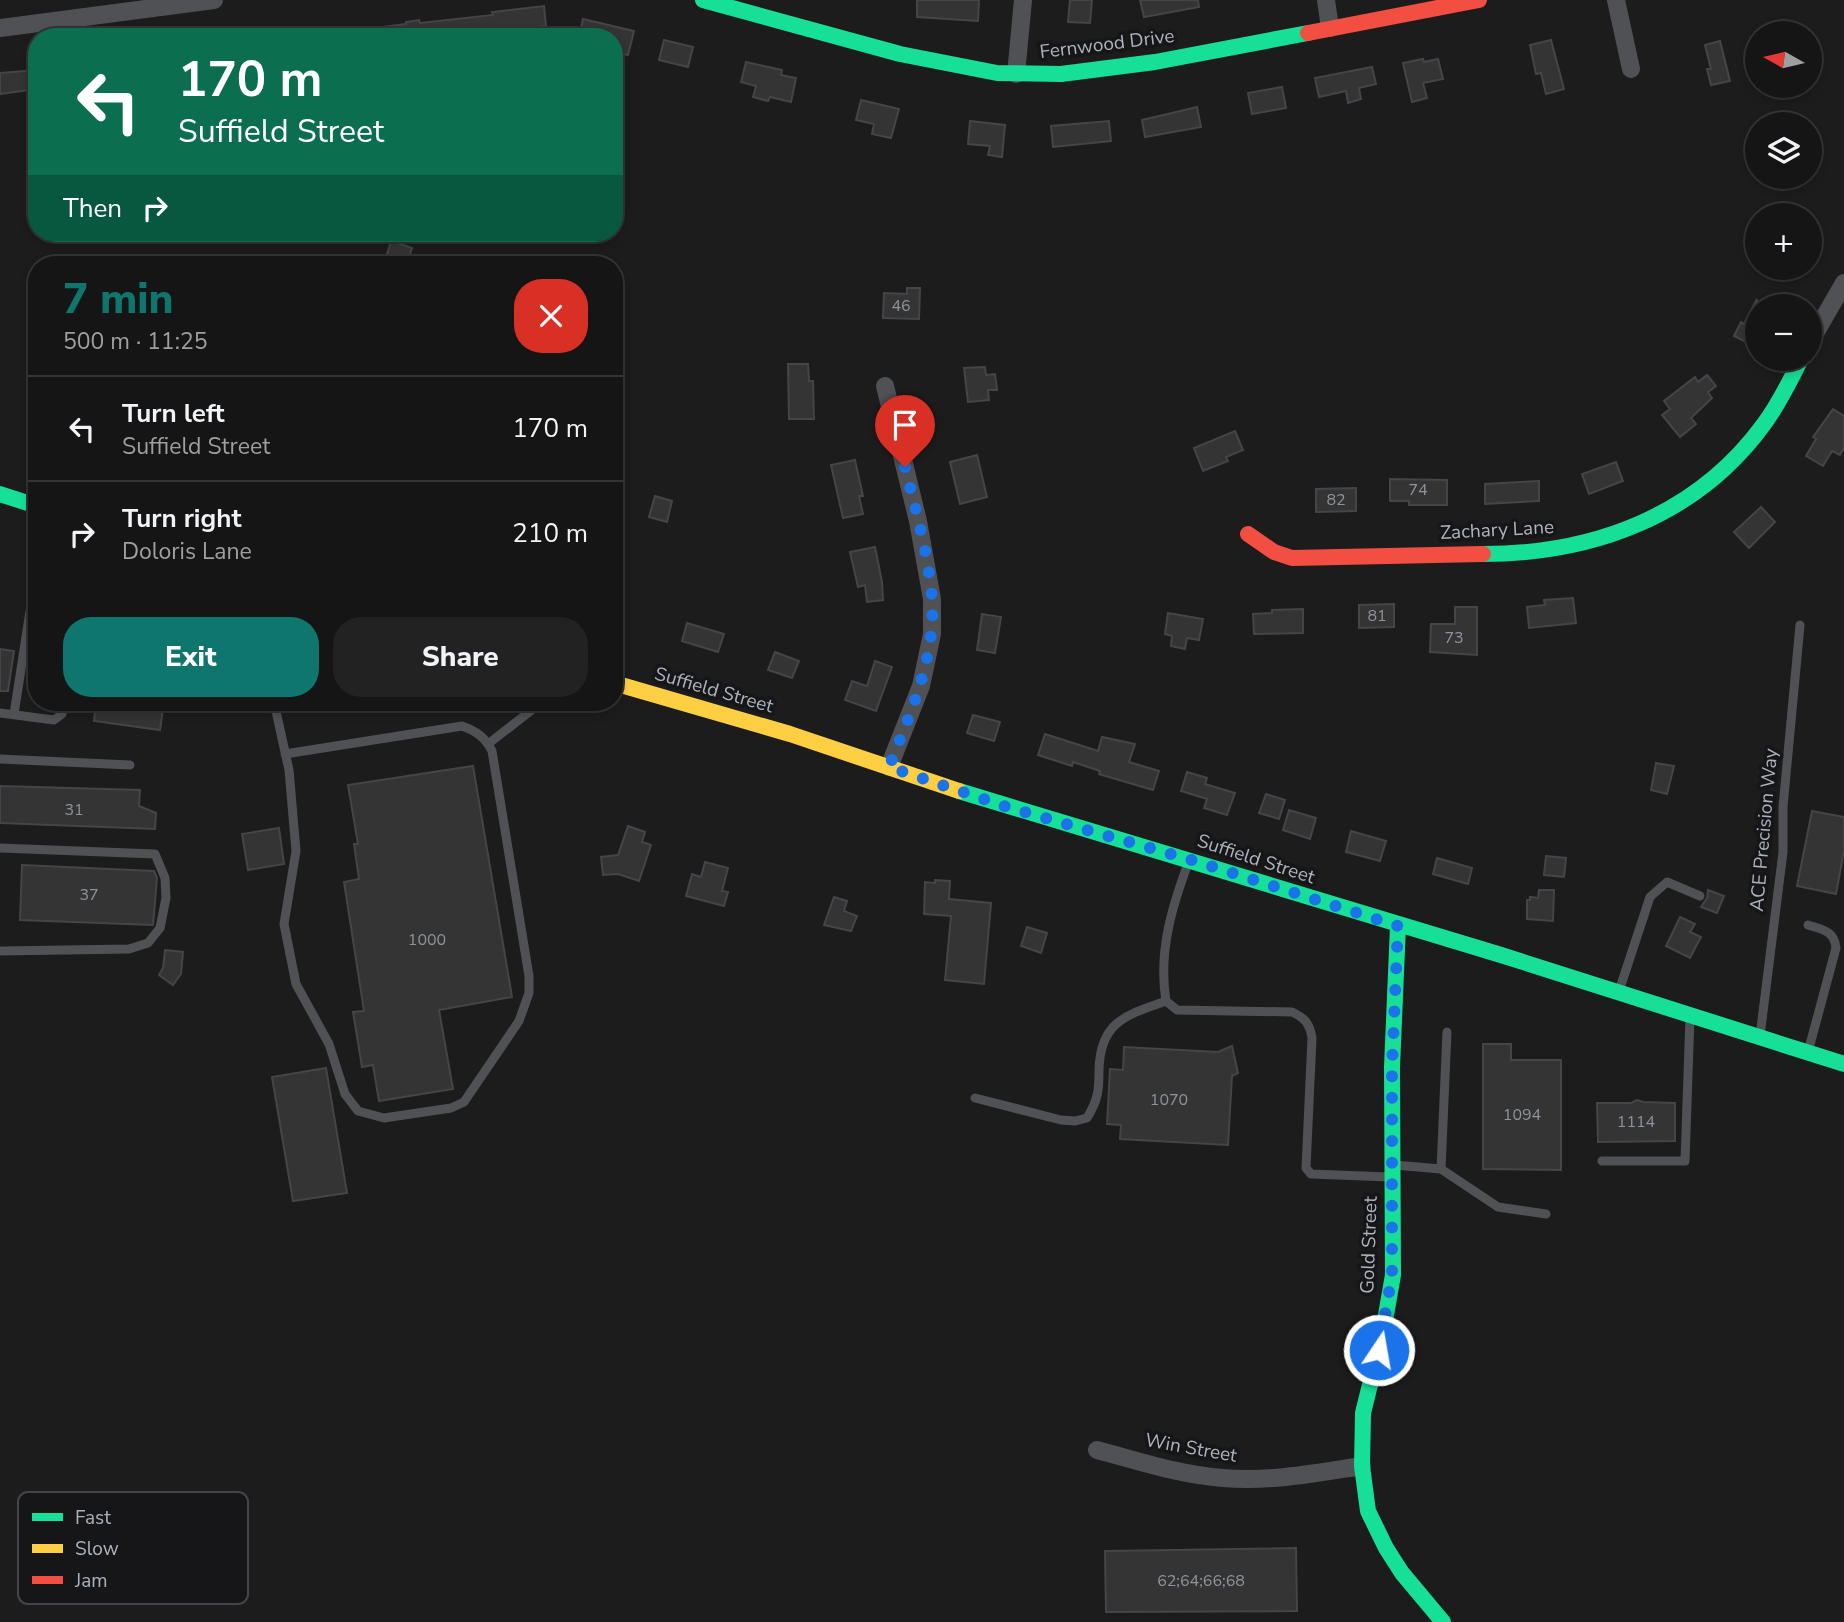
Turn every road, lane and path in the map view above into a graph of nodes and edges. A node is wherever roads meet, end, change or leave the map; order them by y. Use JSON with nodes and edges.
{"nodes":[{"id":1,"x":214,"y":0,"type":"edge"},
{"id":2,"x":703,"y":0,"type":"edge"},
{"id":3,"x":1023,"y":0,"type":"edge"},
{"id":4,"x":1326,"y":0,"type":"edge"},
{"id":5,"x":1479,"y":0,"type":"edge"},
{"id":6,"x":1615,"y":0,"type":"edge"},
{"id":7,"x":762,"y":8,"type":"edge"},
{"id":8,"x":0,"y":28,"type":"edge"},
{"id":9,"x":1331,"y":28,"type":"junction"},
{"id":10,"x":1631,"y":69,"type":"dead end"},
{"id":11,"x":1016,"y":75,"type":"junction"},
{"id":12,"x":1844,"y":283,"type":"edge"},
{"id":13,"x":1822,"y":321,"type":"edge"},
{"id":14,"x":1795,"y":371,"type":"edge"},
{"id":15,"x":885,"y":386,"type":"dead end"},
{"id":16,"x":0,"y":494,"type":"edge"},
{"id":17,"x":28,"y":503,"type":"edge"},
{"id":18,"x":1248,"y":534,"type":"dead end"},
{"id":19,"x":28,"y":624,"type":"edge"},
{"id":20,"x":1800,"y":625,"type":"dead end"},
{"id":21,"x":623,"y":686,"type":"edge"},
{"id":22,"x":62,"y":711,"type":"edge"},
{"id":23,"x":276,"y":711,"type":"edge"},
{"id":24,"x":530,"y":711,"type":"edge"},
{"id":25,"x":0,"y":713,"type":"edge"},
{"id":26,"x":14,"y":714,"type":"junction"},
{"id":27,"x":488,"y":744,"type":"junction"},
{"id":28,"x":285,"y":754,"type":"junction"},
{"id":29,"x":0,"y":759,"type":"edge"},
{"id":30,"x":130,"y":765,"type":"dead end"},
{"id":31,"x":889,"y":767,"type":"junction"},
{"id":32,"x":0,"y":848,"type":"edge"},
{"id":33,"x":1190,"y":860,"type":"junction"},
{"id":34,"x":1700,"y":895,"type":"dead end"},
{"id":35,"x":1808,"y":925,"type":"dead end"},
{"id":36,"x":1398,"y":926,"type":"junction"},
{"id":37,"x":0,"y":951,"type":"edge"},
{"id":38,"x":1618,"y":993,"type":"junction"},
{"id":39,"x":1166,"y":1001,"type":"junction"},
{"id":40,"x":1690,"y":1016,"type":"junction"},
{"id":41,"x":1447,"y":1032,"type":"dead end"},
{"id":42,"x":1760,"y":1037,"type":"junction"},
{"id":43,"x":1808,"y":1052,"type":"junction"},
{"id":44,"x":1844,"y":1063,"type":"edge"},
{"id":45,"x":975,"y":1098,"type":"dead end"},
{"id":46,"x":1602,"y":1161,"type":"dead end"},
{"id":47,"x":1441,"y":1168,"type":"junction"},
{"id":48,"x":1392,"y":1171,"type":"junction"},
{"id":49,"x":1546,"y":1214,"type":"dead end"},
{"id":50,"x":1097,"y":1450,"type":"dead end"},
{"id":51,"x":1362,"y":1466,"type":"junction"},
{"id":52,"x":1443,"y":1622,"type":"edge"}],
"edges":[{"from":1,"to":8,"type":"street"},
{"from":2,"to":7,"type":"street","name":"Fernwood Drive"},
{"from":3,"to":11,"type":"street"},
{"from":4,"to":9,"type":"street"},
{"from":5,"to":9,"type":"street","name":"Fernwood Drive"},
{"from":6,"to":10,"type":"street"},
{"from":7,"to":11,"type":"street","name":"Fernwood Drive"},
{"from":9,"to":11,"type":"street","name":"Fernwood Drive"},
{"from":12,"to":13,"type":"street"},
{"from":14,"to":18,"type":"street","name":"Zachary Lane"},
{"from":15,"to":31,"type":"street"},
{"from":16,"to":17,"type":"street"},
{"from":19,"to":26,"type":"lane"},
{"from":20,"to":42,"type":"lane","name":"ACE Precision Way"},
{"from":21,"to":31,"type":"street","name":"Suffield Street"},
{"from":22,"to":26,"type":"lane"},
{"from":23,"to":28,"type":"lane"},
{"from":24,"to":27,"type":"lane"},
{"from":25,"to":26,"type":"lane"},
{"from":27,"to":28,"type":"lane"},
{"from":27,"to":28,"type":"lane"},
{"from":29,"to":30,"type":"lane"},
{"from":31,"to":33,"type":"street","name":"Suffield Street"},
{"from":32,"to":37,"type":"lane"},
{"from":33,"to":36,"type":"street","name":"Suffield Street"},
{"from":33,"to":39,"type":"lane"},
{"from":34,"to":38,"type":"lane"},
{"from":35,"to":43,"type":"lane"},
{"from":36,"to":38,"type":"street","name":"Suffield Street"},
{"from":36,"to":48,"type":"street","name":"Gold Street"},
{"from":38,"to":40,"type":"street","name":"Suffield Street"},
{"from":39,"to":45,"type":"lane"},
{"from":39,"to":48,"type":"lane"},
{"from":40,"to":42,"type":"street","name":"Suffield Street"},
{"from":40,"to":46,"type":"lane"},
{"from":41,"to":47,"type":"lane"},
{"from":42,"to":43,"type":"street","name":"Suffield Street"},
{"from":43,"to":44,"type":"street","name":"Suffield Street"},
{"from":47,"to":48,"type":"lane"},
{"from":47,"to":49,"type":"lane"},
{"from":48,"to":51,"type":"street","name":"Gold Street"},
{"from":50,"to":51,"type":"street","name":"Win Street"},
{"from":51,"to":52,"type":"street","name":"Gold Street"}]}
